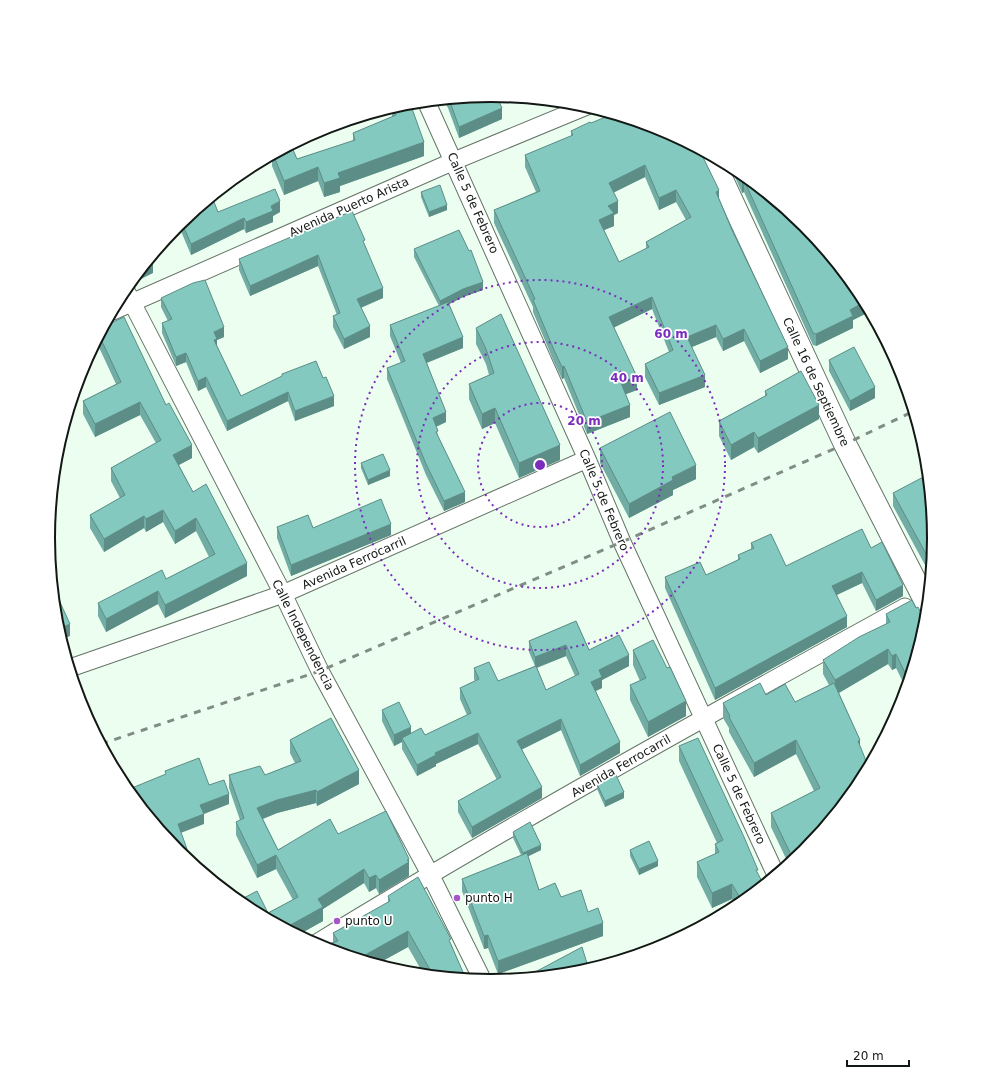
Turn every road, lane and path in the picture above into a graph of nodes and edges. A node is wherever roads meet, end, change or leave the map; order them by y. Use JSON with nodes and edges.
{"nodes":[{"id":1,"x":428,"y":106,"type":"edge"},
{"id":2,"x":577,"y":110,"type":"edge"},
{"id":3,"x":454,"y":161,"type":"junction"},
{"id":4,"x":714,"y":162,"type":"edge"},
{"id":5,"x":128,"y":296,"type":"edge"},
{"id":6,"x":587,"y":459,"type":"junction"},
{"id":7,"x":283,"y":594,"type":"junction"},
{"id":8,"x":924,"y":594,"type":"edge"},
{"id":9,"x":923,"y":601,"type":"edge"},
{"id":10,"x":75,"y":666,"type":"edge"},
{"id":11,"x":704,"y":718,"type":"junction"},
{"id":12,"x":774,"y":870,"type":"edge"},
{"id":13,"x":430,"y":874,"type":"junction"},
{"id":14,"x":322,"y":940,"type":"edge"},
{"id":15,"x":480,"y":974,"type":"edge"}],
"edges":[{"from":1,"to":3,"type":"street","name":"Calle 5 de Febrero"},
{"from":2,"to":3,"type":"street","name":"Avenida Puerto Arista"},
{"from":3,"to":5,"type":"street","name":"Avenida Puerto Arista"},
{"from":3,"to":6,"type":"street","name":"Calle 5 de Febrero"},
{"from":4,"to":8,"type":"main road","name":"Calle 16 de Septiembre"},
{"from":5,"to":7,"type":"street","name":"Calle Independencia"},
{"from":6,"to":7,"type":"street","name":"Avenida Ferrocarril"},
{"from":6,"to":11,"type":"street","name":"Calle 5 de Febrero"},
{"from":7,"to":10,"type":"street","name":"Avenida Ferrocarril"},
{"from":7,"to":13,"type":"street","name":"Calle Independencia"},
{"from":9,"to":11,"type":"street","name":"Avenida Ferrocarril"},
{"from":11,"to":12,"type":"street","name":"Calle 5 de Febrero"},
{"from":11,"to":13,"type":"street","name":"Avenida Ferrocarril"},
{"from":13,"to":14,"type":"street","name":"Avenida Ferrocarril"},
{"from":13,"to":15,"type":"street","name":"Calle Independencia"}]}
